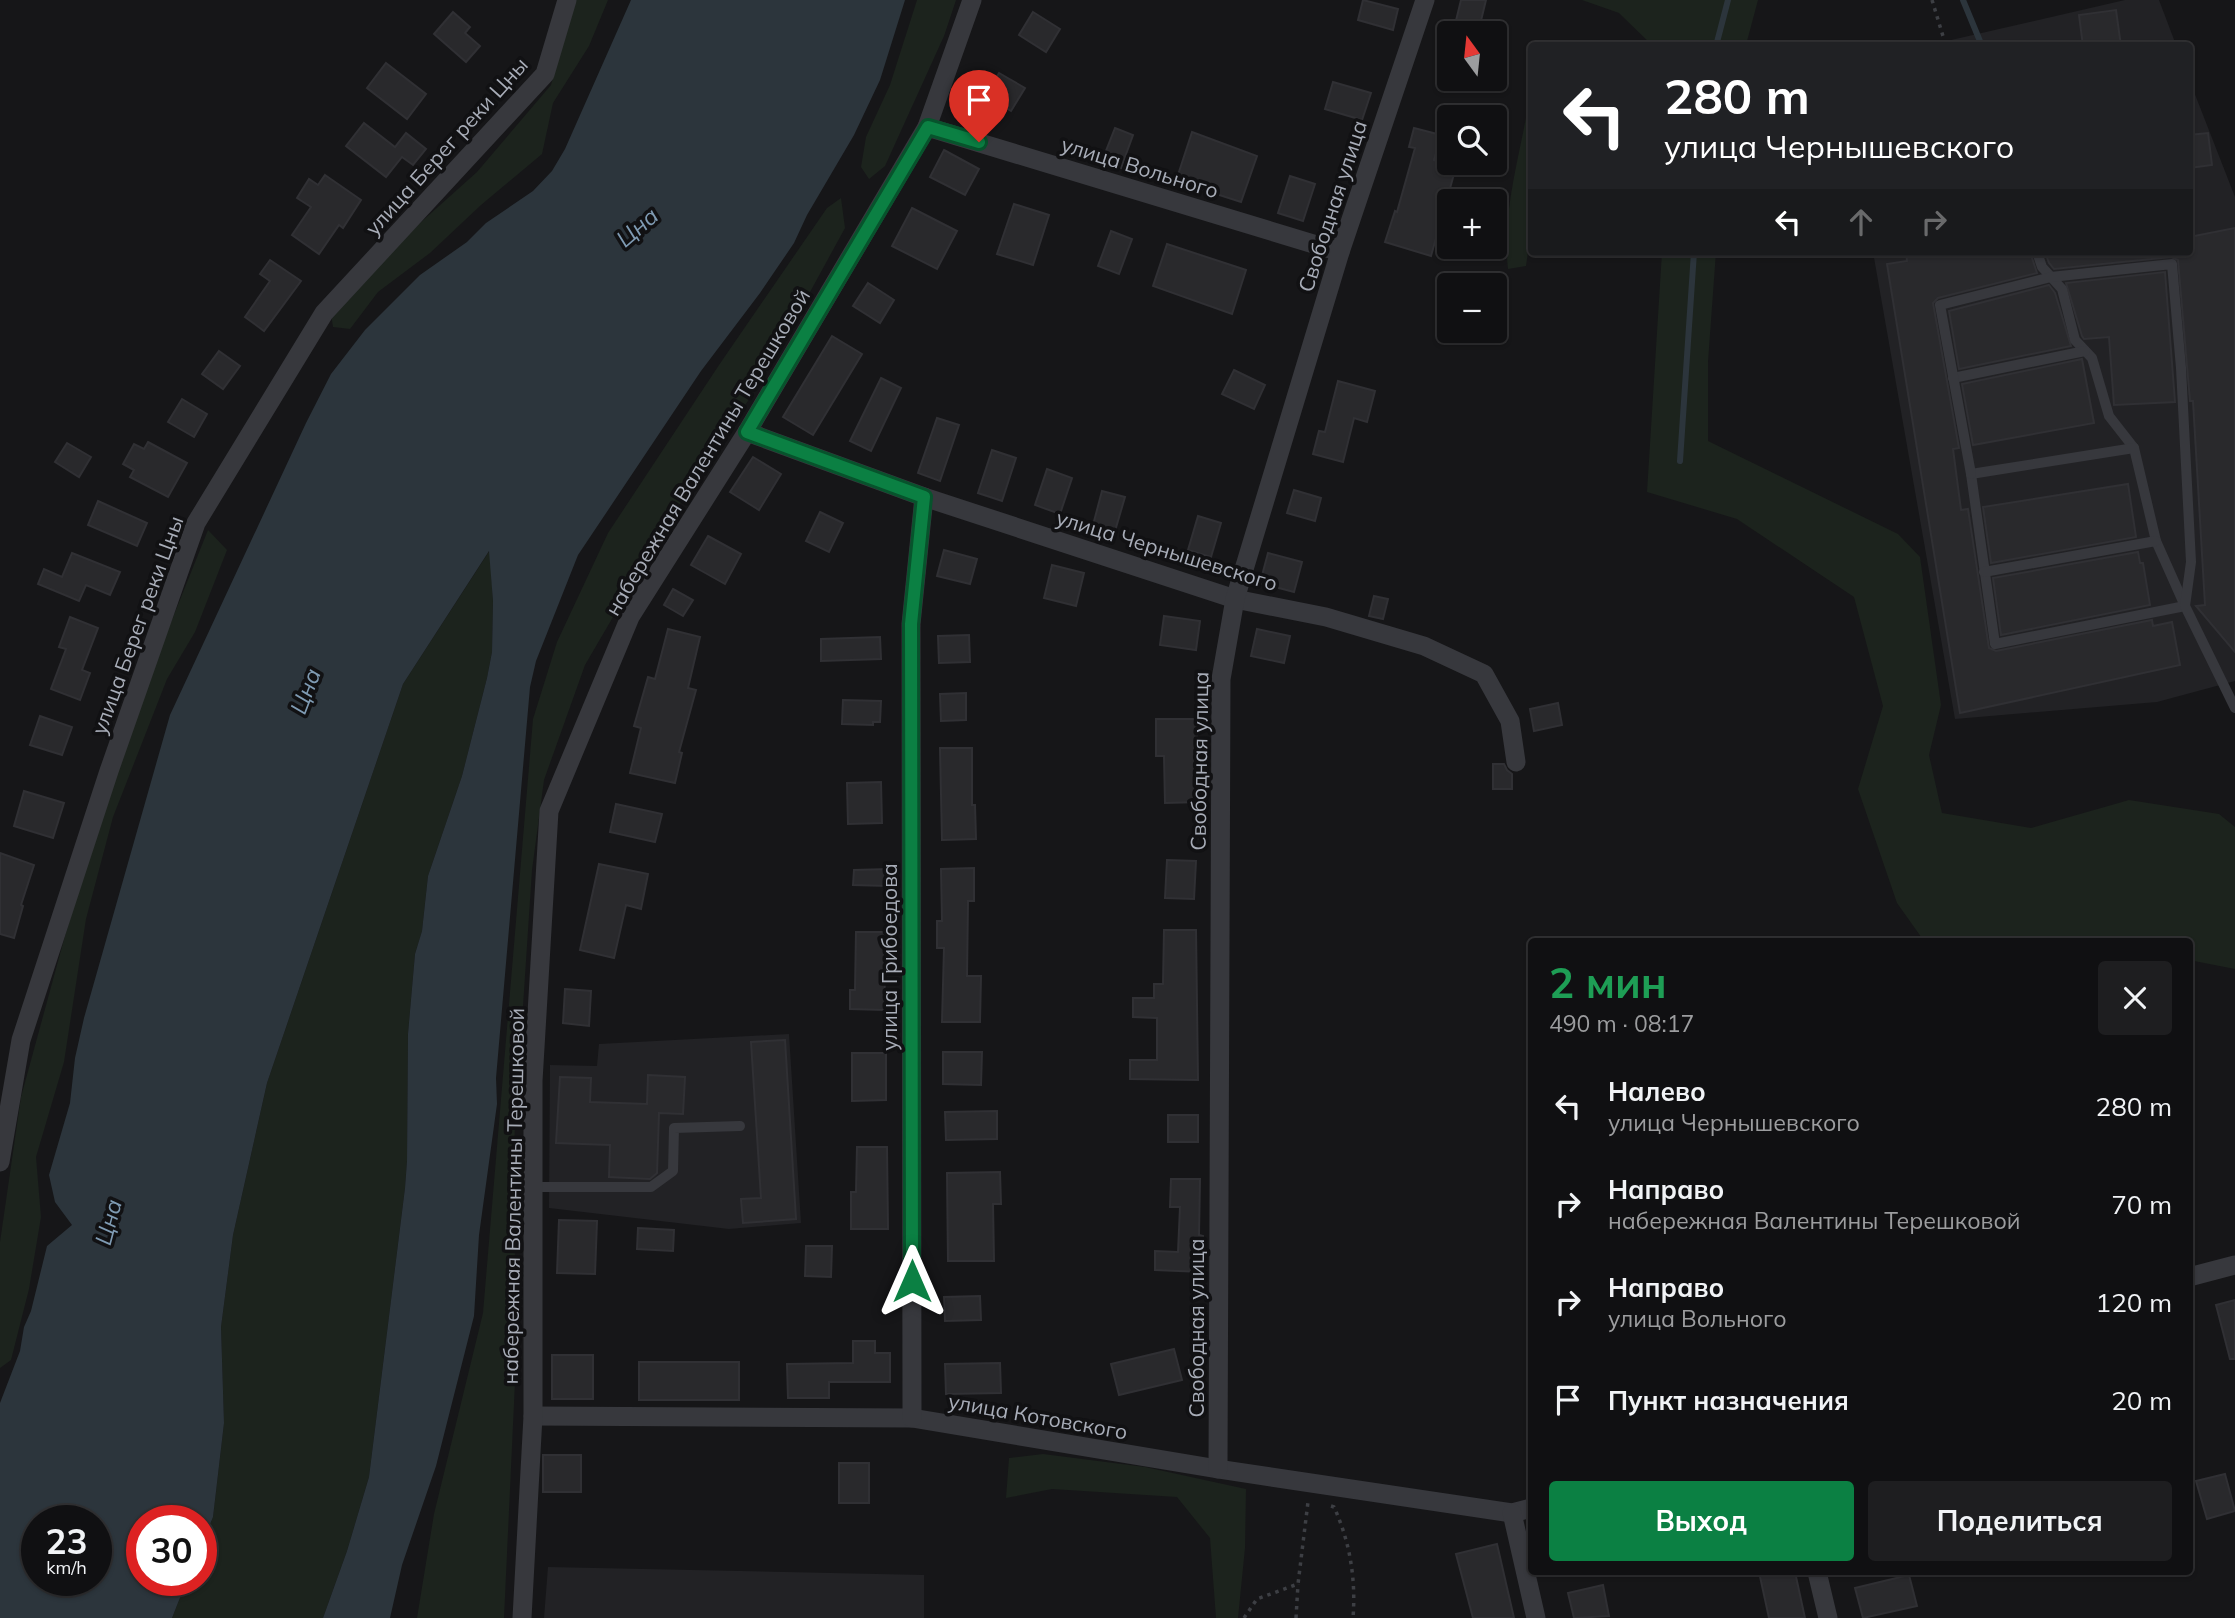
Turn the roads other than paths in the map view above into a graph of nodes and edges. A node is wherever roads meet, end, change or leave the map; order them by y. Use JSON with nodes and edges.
{"nodes":[{"id":1,"x":567,"y":0,"type":"edge"},
{"id":2,"x":972,"y":0,"type":"edge"},
{"id":3,"x":1425,"y":0,"type":"edge"},
{"id":4,"x":928,"y":127,"type":"junction"},
{"id":5,"x":1340,"y":252,"type":"junction"},
{"id":6,"x":2038,"y":256,"type":"edge"},
{"id":7,"x":2051,"y":277,"type":"junction"},
{"id":8,"x":2085,"y":351,"type":"junction"},
{"id":9,"x":1953,"y":378,"type":"junction"},
{"id":10,"x":747,"y":432,"type":"junction"},
{"id":11,"x":2134,"y":448,"type":"junction"},
{"id":12,"x":1971,"y":474,"type":"junction"},
{"id":13,"x":924,"y":497,"type":"junction"},
{"id":14,"x":2156,"y":541,"type":"junction"},
{"id":15,"x":1984,"y":572,"type":"junction"},
{"id":16,"x":1235,"y":599,"type":"junction"},
{"id":17,"x":2185,"y":606,"type":"junction"},
{"id":18,"x":2235,"y":708,"type":"edge"},
{"id":19,"x":1516,"y":762,"type":"dead end"},
{"id":20,"x":740,"y":1126,"type":"dead end"},
{"id":21,"x":0,"y":1162,"type":"edge"},
{"id":22,"x":533,"y":1187,"type":"junction"},
{"id":23,"x":2235,"y":1265,"type":"edge"},
{"id":24,"x":2193,"y":1276,"type":"edge"},
{"id":25,"x":533,"y":1416,"type":"junction"},
{"id":26,"x":912,"y":1418,"type":"junction"},
{"id":27,"x":1218,"y":1469,"type":"junction"},
{"id":28,"x":1522,"y":1510,"type":"edge"},
{"id":29,"x":1528,"y":1556,"type":"edge"},
{"id":30,"x":1530,"y":1575,"type":"edge"},
{"id":31,"x":1818,"y":1575,"type":"edge"},
{"id":32,"x":522,"y":1618,"type":"edge"},
{"id":33,"x":1536,"y":1618,"type":"edge"},
{"id":34,"x":1828,"y":1618,"type":"edge"}],
"edges":[{"from":1,"to":21,"type":"street","name":"улица Берег реки Цны"},
{"from":2,"to":4,"type":"street","name":"набережная Валентины Терешковой"},
{"from":3,"to":5,"type":"street","name":"Свободная улица"},
{"from":4,"to":5,"type":"street","name":"улица Вольного"},
{"from":4,"to":10,"type":"street","name":"набережная Валентины Терешковой"},
{"from":5,"to":16,"type":"street","name":"Свободная улица"},
{"from":6,"to":7,"type":"lane"},
{"from":7,"to":8,"type":"lane"},
{"from":7,"to":9,"type":"lane"},
{"from":7,"to":17,"type":"lane"},
{"from":8,"to":9,"type":"lane"},
{"from":8,"to":11,"type":"lane"},
{"from":9,"to":12,"type":"lane"},
{"from":10,"to":13,"type":"street","name":"улица Чернышевского"},
{"from":10,"to":22,"type":"street","name":"набережная Валентины Терешковой"},
{"from":11,"to":12,"type":"lane"},
{"from":11,"to":14,"type":"lane"},
{"from":12,"to":15,"type":"lane"},
{"from":13,"to":16,"type":"street","name":"улица Чернышевского"},
{"from":13,"to":26,"type":"street","name":"улица Грибоедова"},
{"from":14,"to":15,"type":"lane"},
{"from":14,"to":17,"type":"lane"},
{"from":15,"to":17,"type":"lane"},
{"from":16,"to":19,"type":"street","name":"улица Чернышевского"},
{"from":16,"to":27,"type":"street","name":"Свободная улица"},
{"from":17,"to":18,"type":"lane"},
{"from":20,"to":22,"type":"lane"},
{"from":22,"to":25,"type":"street","name":"набережная Валентины Терешковой"},
{"from":23,"to":24,"type":"street"},
{"from":25,"to":26,"type":"street","name":"улица Котовского"},
{"from":25,"to":32,"type":"street","name":"набережная Валентины Терешковой"},
{"from":26,"to":27,"type":"street","name":"улица Котовского"},
{"from":27,"to":28,"type":"street","name":"улица Котовского"},
{"from":28,"to":29,"type":"street"},
{"from":30,"to":33,"type":"street"},
{"from":31,"to":34,"type":"street"}]}
